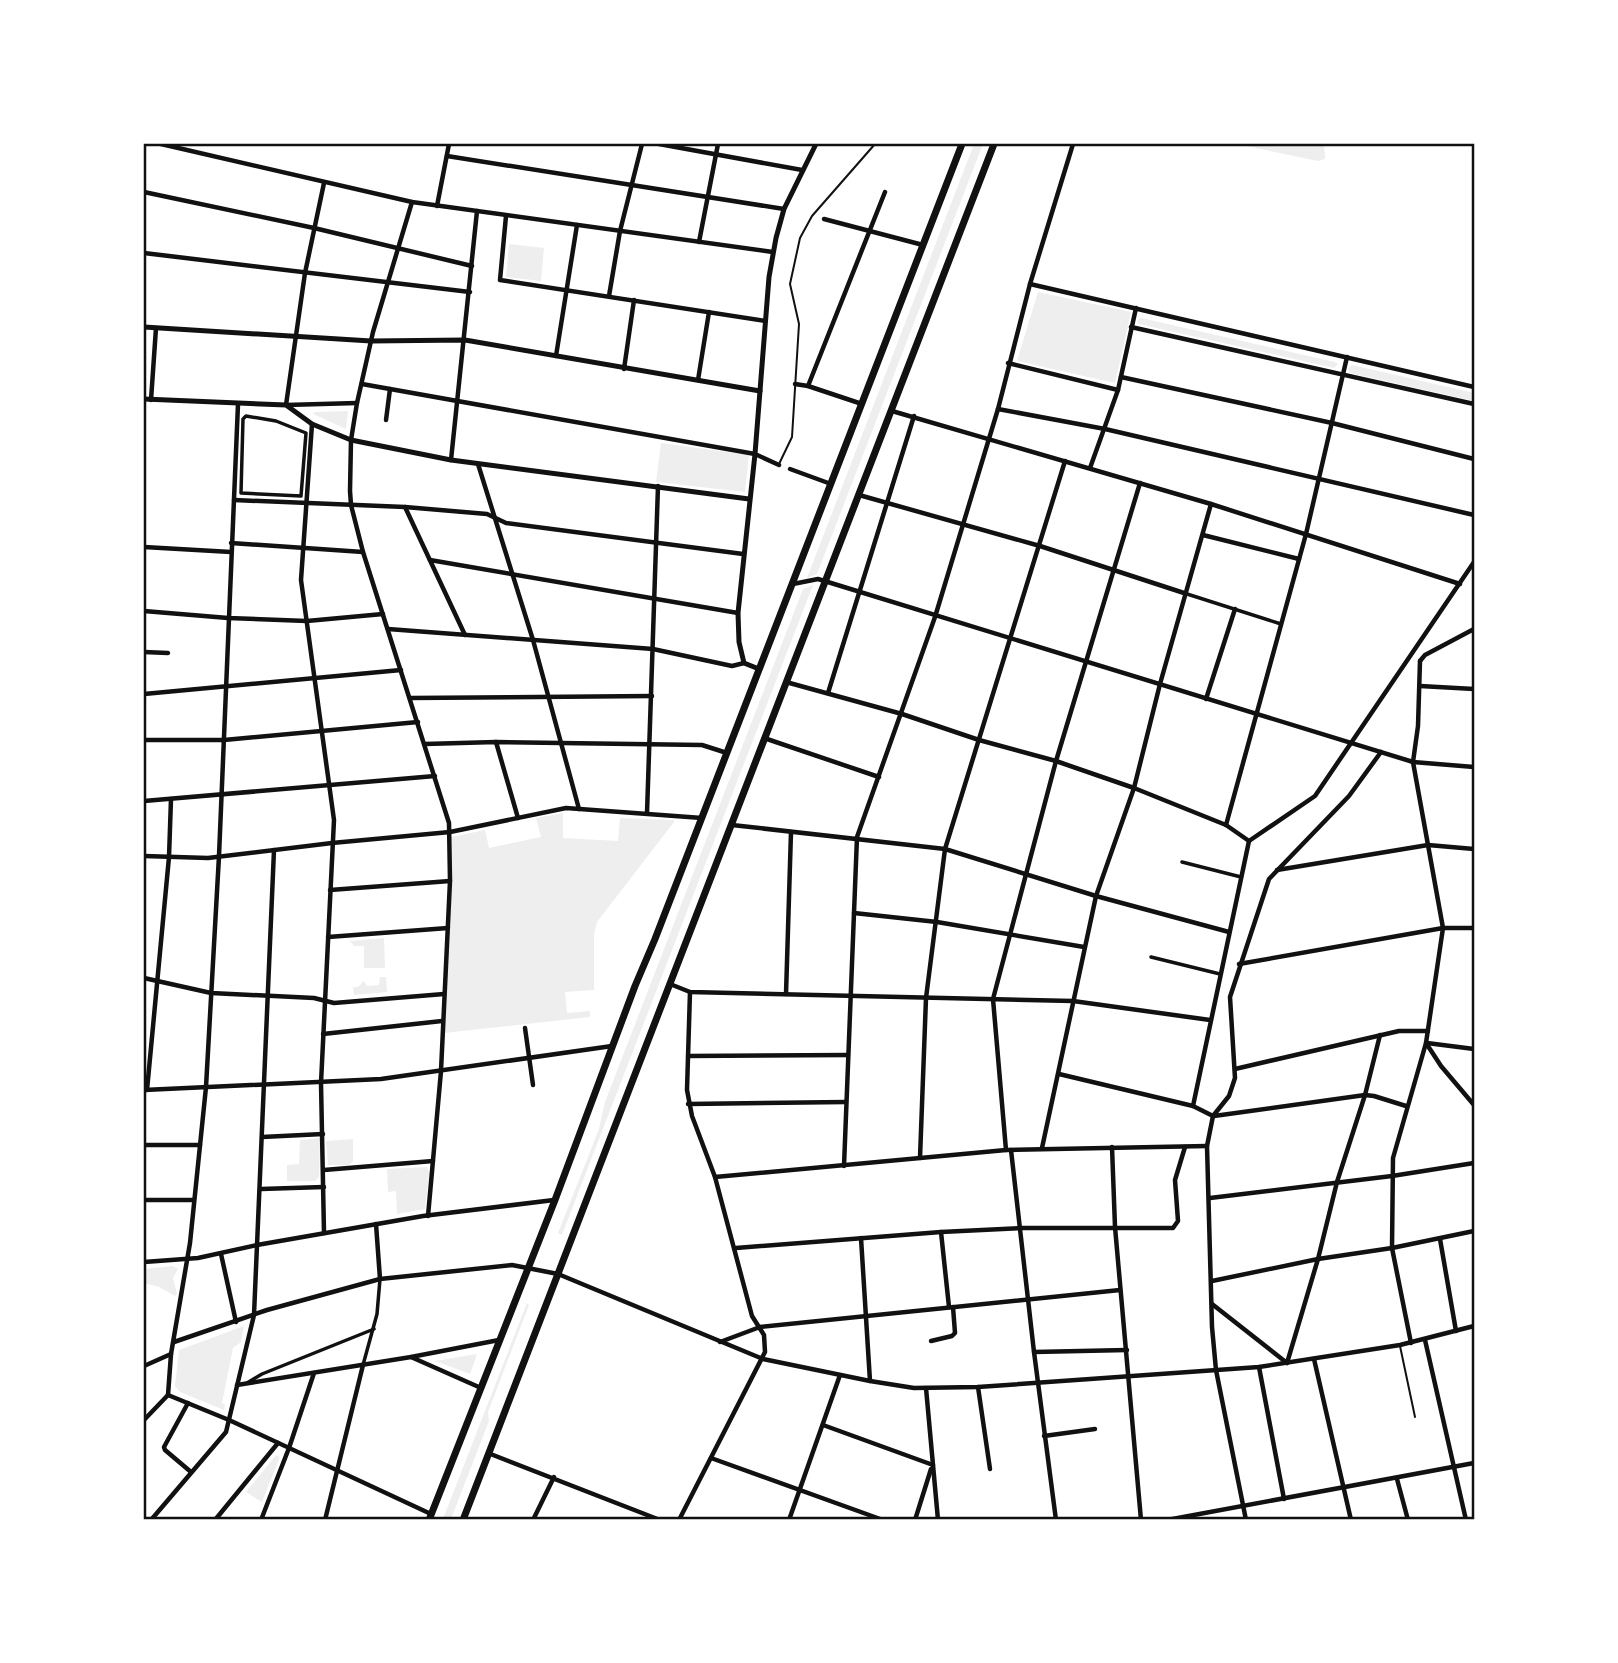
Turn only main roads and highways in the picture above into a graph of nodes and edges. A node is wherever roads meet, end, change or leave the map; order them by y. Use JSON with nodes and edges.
{"nodes":[{"id":1,"x":962,"y":144,"type":"edge"},
{"id":2,"x":994,"y":144,"type":"edge"},
{"id":3,"x":430,"y":1517,"type":"edge"},
{"id":4,"x":463,"y":1520,"type":"edge"}],
"edges":[{"from":1,"to":3,"type":"highway"},
{"from":2,"to":4,"type":"highway"}]}
